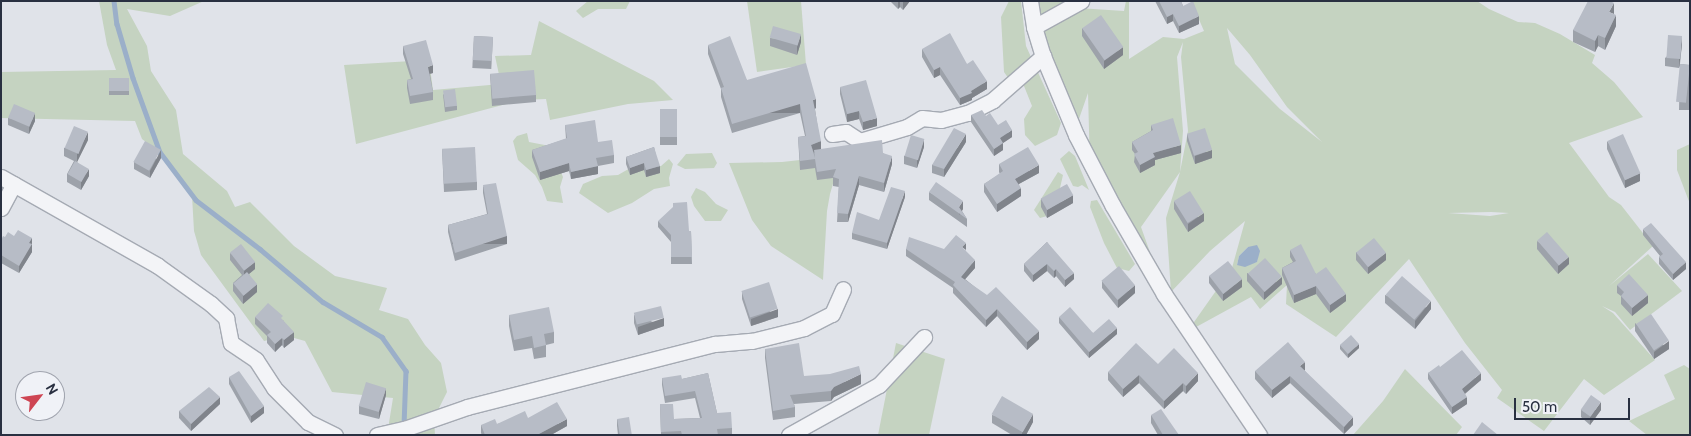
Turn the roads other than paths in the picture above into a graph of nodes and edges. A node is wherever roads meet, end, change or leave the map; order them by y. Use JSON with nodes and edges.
{"nodes":[{"id":1,"x":1030,"y":1,"type":"edge"},
{"id":2,"x":1081,"y":1,"type":"edge"},
{"id":3,"x":1034,"y":28,"type":"junction"},
{"id":4,"x":1043,"y":56,"type":"junction"},
{"id":5,"x":832,"y":134,"type":"dead end"},
{"id":6,"x":8,"y":180,"type":"edge"},
{"id":7,"x":1,"y":208,"type":"edge"},
{"id":8,"x":843,"y":289,"type":"dead end"},
{"id":9,"x":924,"y":337,"type":"dead end"},
{"id":10,"x":335,"y":435,"type":"edge"},
{"id":11,"x":377,"y":435,"type":"edge"},
{"id":12,"x":789,"y":435,"type":"edge"},
{"id":13,"x":1259,"y":435,"type":"edge"}],
"edges":[{"from":1,"to":3,"type":"street"},
{"from":2,"to":3,"type":"street"},
{"from":3,"to":4,"type":"street"},
{"from":4,"to":5,"type":"street"},
{"from":4,"to":13,"type":"street"},
{"from":6,"to":7,"type":"street"},
{"from":6,"to":10,"type":"street"},
{"from":8,"to":11,"type":"street"},
{"from":9,"to":12,"type":"street"}]}
